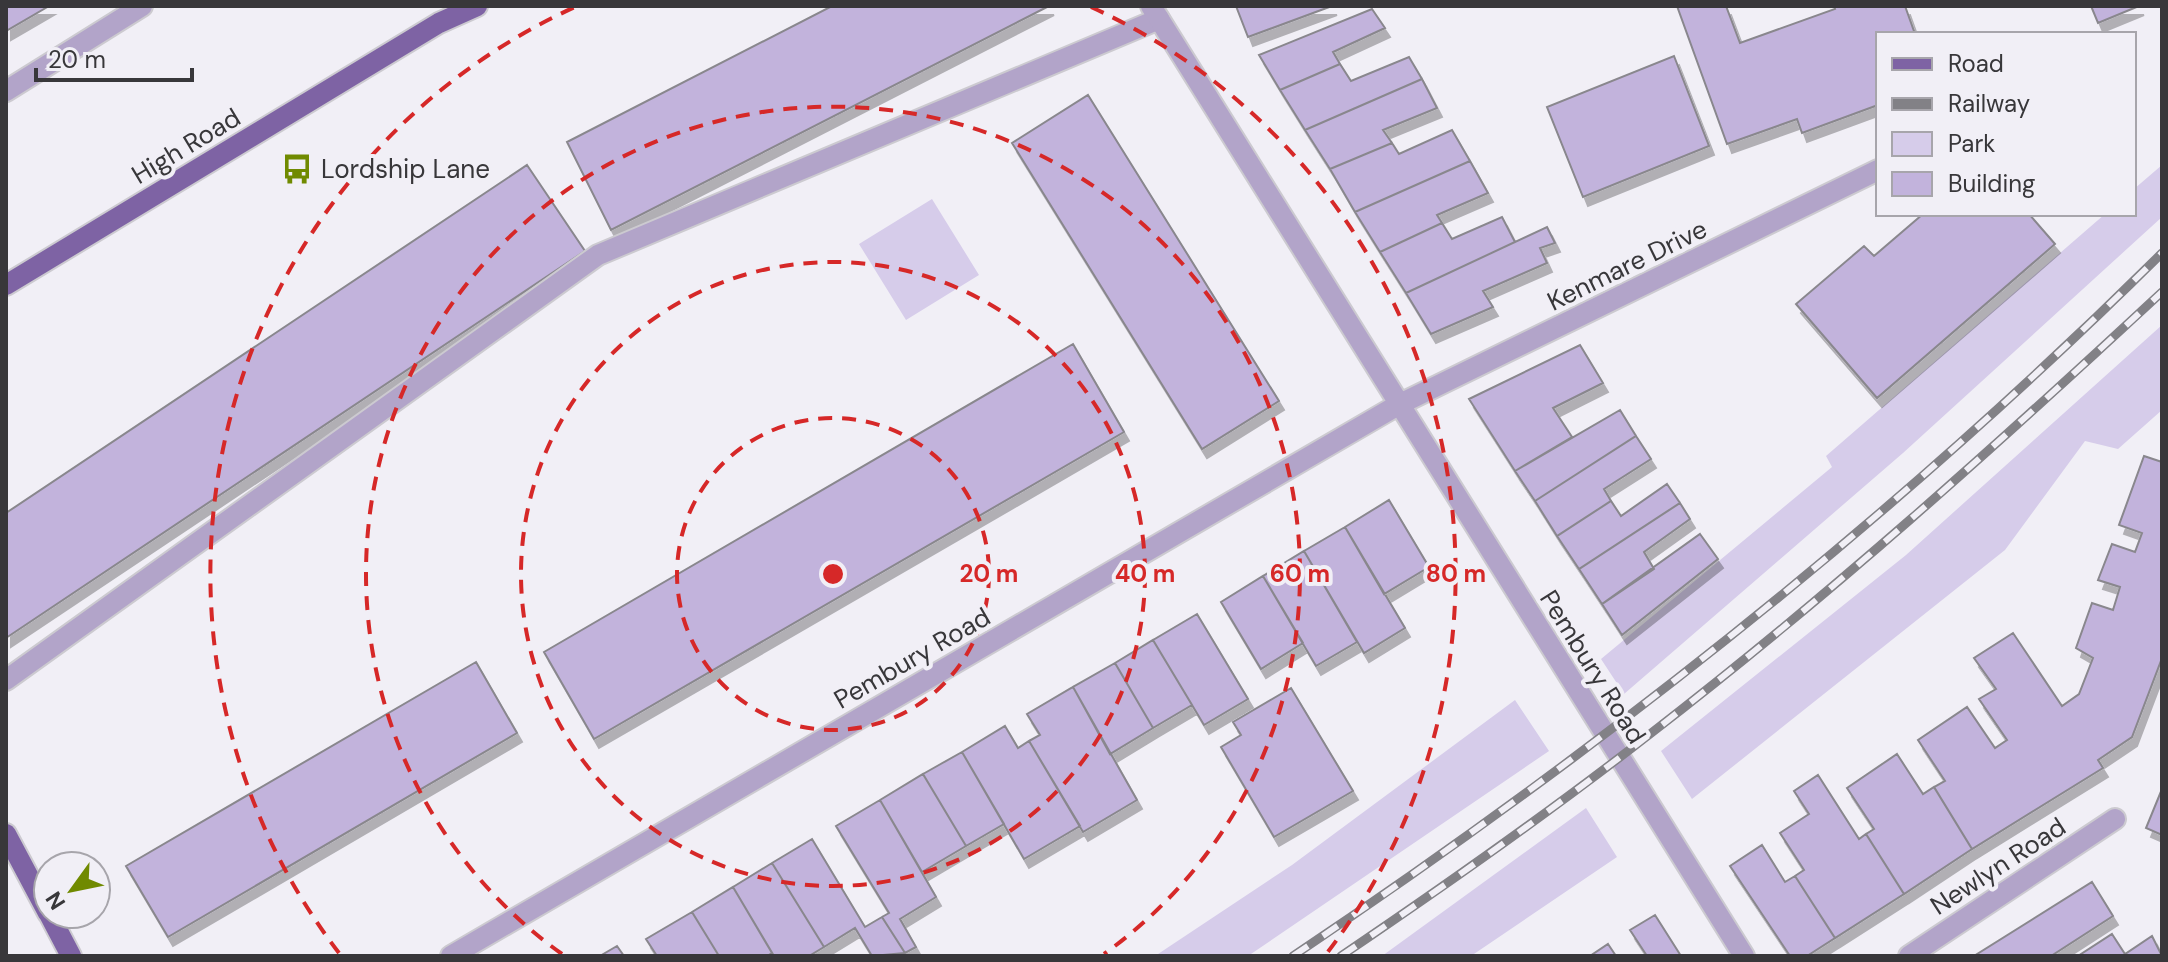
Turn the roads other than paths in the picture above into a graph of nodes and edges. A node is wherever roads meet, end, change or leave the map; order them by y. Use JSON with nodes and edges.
{"nodes":[{"id":1,"x":142,"y":6,"type":"edge"},
{"id":2,"x":477,"y":6,"type":"edge"},
{"id":3,"x":1155,"y":13,"type":"edge"},
{"id":4,"x":6,"y":91,"type":"edge"},
{"id":5,"x":1876,"y":171,"type":"edge"},
{"id":6,"x":6,"y":285,"type":"edge"},
{"id":7,"x":1398,"y":405,"type":"junction"},
{"id":8,"x":6,"y":680,"type":"edge"},
{"id":9,"x":2115,"y":819,"type":"dead end"},
{"id":10,"x":6,"y":834,"type":"edge"},
{"id":11,"x":32,"y":883,"type":"edge"},
{"id":12,"x":57,"y":930,"type":"edge"},
{"id":13,"x":71,"y":956,"type":"edge"},
{"id":14,"x":451,"y":956,"type":"edge"},
{"id":15,"x":1744,"y":956,"type":"edge"},
{"id":16,"x":1909,"y":956,"type":"edge"}],
"edges":[{"from":1,"to":4,"type":"street"},
{"from":2,"to":6,"type":"main road","name":"High Road"},
{"from":3,"to":7,"type":"street","name":"Pembury Road"},
{"from":3,"to":8,"type":"street"},
{"from":5,"to":7,"type":"street","name":"Kenmare Drive"},
{"from":7,"to":14,"type":"street","name":"Pembury Road"},
{"from":7,"to":15,"type":"street","name":"Pembury Road"},
{"from":9,"to":16,"type":"street","name":"Newlyn Road"},
{"from":10,"to":11,"type":"main road"},
{"from":12,"to":13,"type":"main road"}]}
